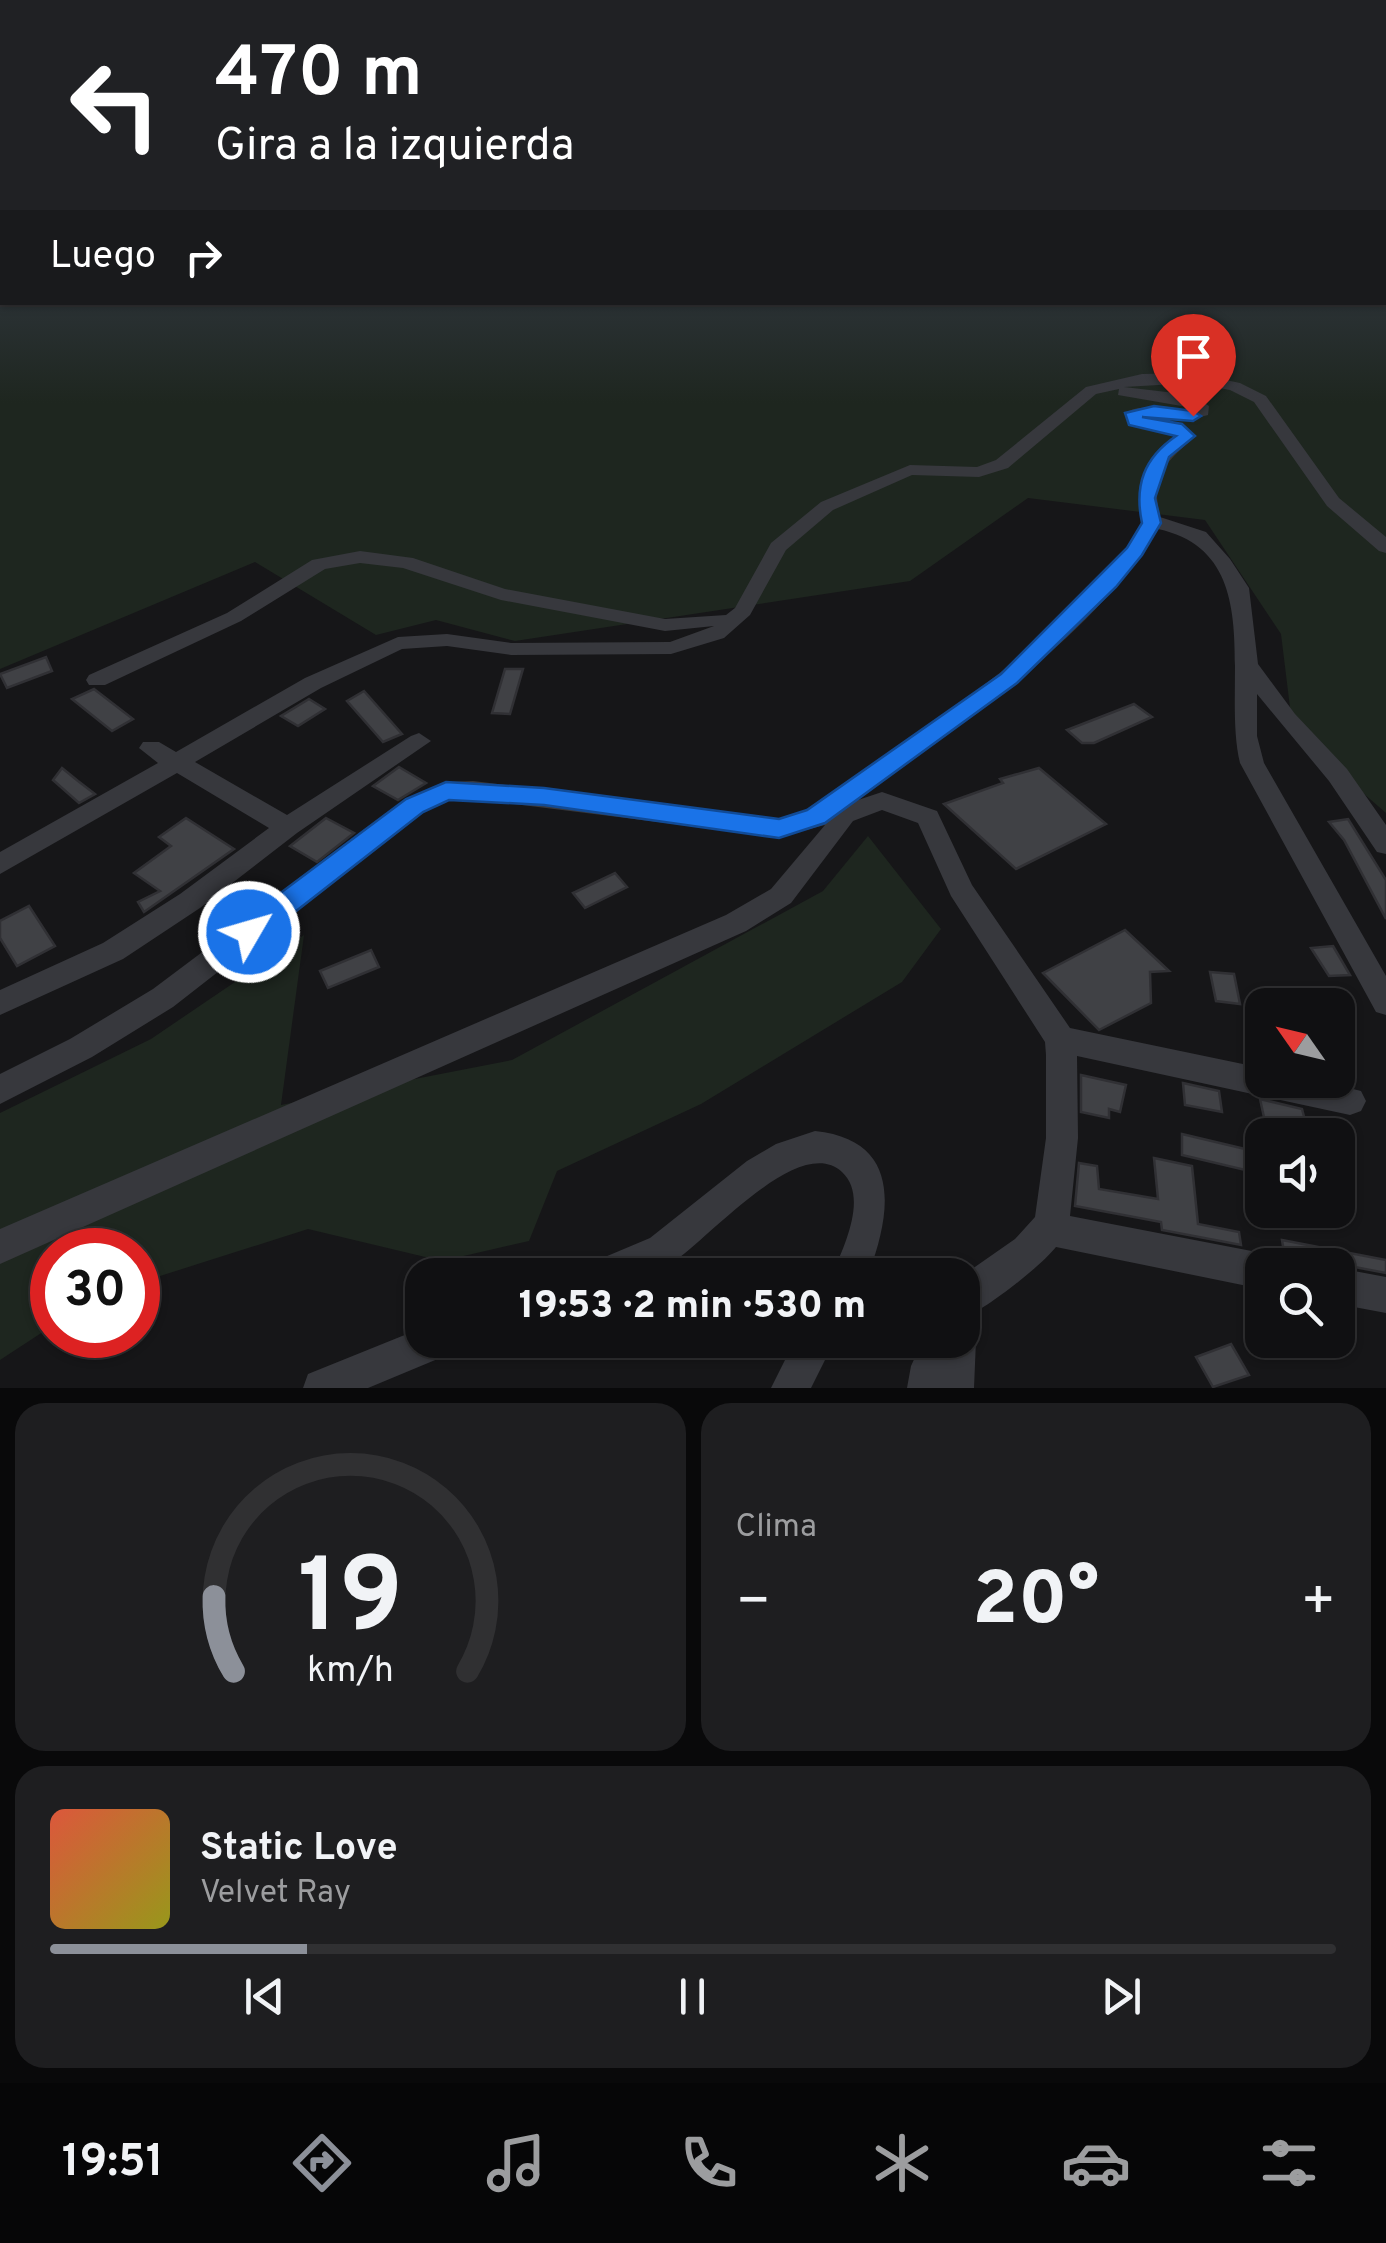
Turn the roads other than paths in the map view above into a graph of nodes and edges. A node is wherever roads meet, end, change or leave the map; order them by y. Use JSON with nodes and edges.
{"nodes":[{"id":1,"x":1045,"y":430,"type":"junction"},
{"id":2,"x":1152,"y":523,"type":"junction"},
{"id":3,"x":1386,"y":547,"type":"edge"},
{"id":4,"x":752,"y":596,"type":"junction"},
{"id":5,"x":1247,"y":664,"type":"junction"},
{"id":6,"x":97,"y":680,"type":"dead end"},
{"id":7,"x":419,"y":742,"type":"dead end"},
{"id":8,"x":150,"y":748,"type":"dead end"},
{"id":9,"x":178,"y":762,"type":"junction"},
{"id":10,"x":830,"y":816,"type":"junction"},
{"id":11,"x":288,"y":827,"type":"junction"},
{"id":12,"x":1386,"y":845,"type":"edge"},
{"id":13,"x":0,"y":864,"type":"edge"},
{"id":14,"x":0,"y":1003,"type":"edge"},
{"id":15,"x":1386,"y":1003,"type":"edge"},
{"id":16,"x":1060,"y":1039,"type":"junction"},
{"id":17,"x":0,"y":1090,"type":"edge"},
{"id":18,"x":1350,"y":1101,"type":"dead end"},
{"id":19,"x":1049,"y":1229,"type":"junction"},
{"id":20,"x":0,"y":1247,"type":"edge"},
{"id":21,"x":646,"y":1258,"type":"edge"},
{"id":22,"x":856,"y":1258,"type":"edge"},
{"id":23,"x":1245,"y":1268,"type":"edge"},
{"id":24,"x":980,"y":1282,"type":"edge"},
{"id":25,"x":1355,"y":1289,"type":"edge"},
{"id":26,"x":1386,"y":1295,"type":"edge"},
{"id":27,"x":405,"y":1354,"type":"edge"},
{"id":28,"x":806,"y":1358,"type":"edge"},
{"id":29,"x":934,"y":1358,"type":"edge"},
{"id":30,"x":956,"y":1358,"type":"edge"},
{"id":31,"x":322,"y":1388,"type":"edge"},
{"id":32,"x":790,"y":1388,"type":"edge"},
{"id":33,"x":926,"y":1388,"type":"edge"},
{"id":34,"x":955,"y":1388,"type":"edge"}],
"edges":[{"from":1,"to":2,"type":"street"},
{"from":1,"to":3,"type":"street"},
{"from":1,"to":4,"type":"street"},
{"from":2,"to":5,"type":"street"},
{"from":2,"to":10,"type":"street"},
{"from":4,"to":6,"type":"street"},
{"from":4,"to":9,"type":"street"},
{"from":5,"to":12,"type":"street"},
{"from":5,"to":15,"type":"street"},
{"from":7,"to":11,"type":"street"},
{"from":8,"to":9,"type":"street"},
{"from":9,"to":11,"type":"street"},
{"from":9,"to":13,"type":"street"},
{"from":10,"to":16,"type":"street"},
{"from":10,"to":17,"type":"street"},
{"from":10,"to":20,"type":"street"},
{"from":11,"to":14,"type":"street"},
{"from":16,"to":18,"type":"street"},
{"from":16,"to":19,"type":"street"},
{"from":19,"to":23,"type":"street"},
{"from":19,"to":24,"type":"street"},
{"from":21,"to":22,"type":"street"},
{"from":25,"to":26,"type":"street"},
{"from":27,"to":31,"type":"street"},
{"from":28,"to":32,"type":"street"},
{"from":29,"to":33,"type":"street"},
{"from":30,"to":34,"type":"street"}]}
